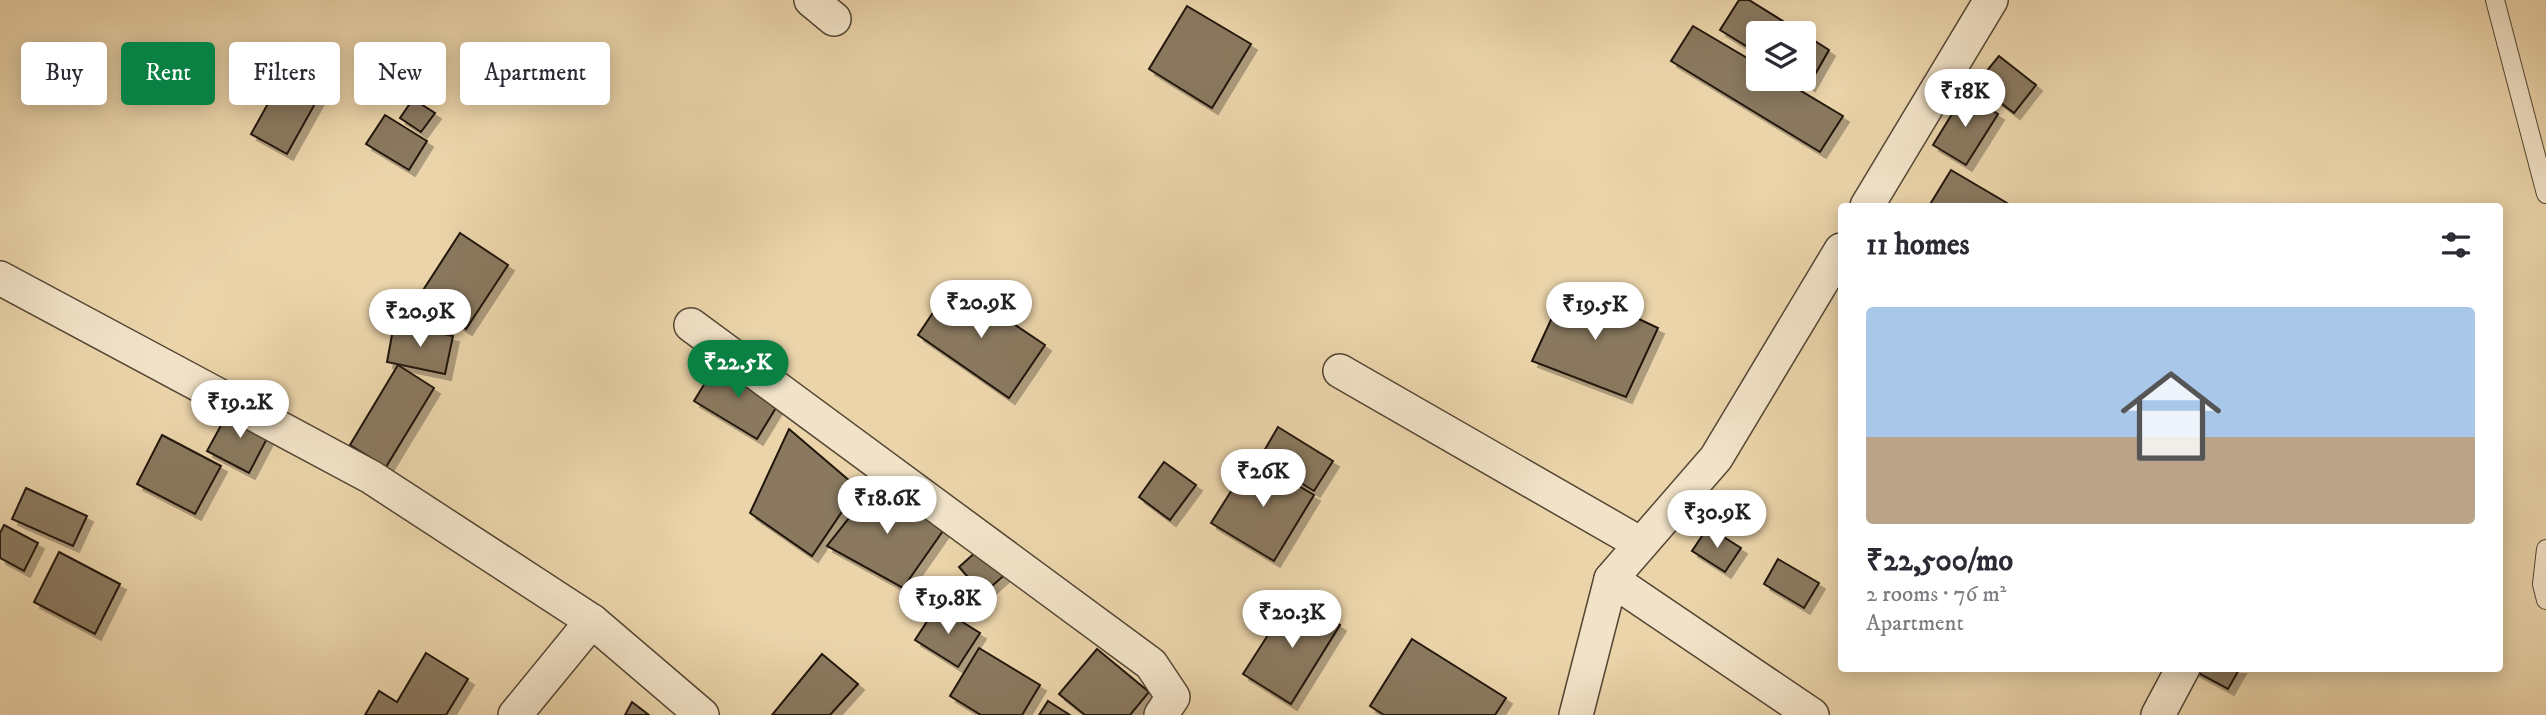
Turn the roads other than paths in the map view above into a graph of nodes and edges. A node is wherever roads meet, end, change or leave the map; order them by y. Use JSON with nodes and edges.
{"nodes":[{"id":1,"x":1991,"y":0,"type":"edge"},
{"id":2,"x":2495,"y":0,"type":"edge"},
{"id":3,"x":2546,"y":194,"type":"edge"},
{"id":4,"x":1869,"y":203,"type":"edge"},
{"id":5,"x":1838,"y":255,"type":"edge"},
{"id":6,"x":0,"y":278,"type":"edge"},
{"id":7,"x":691,"y":324,"type":"dead end"},
{"id":8,"x":1340,"y":371,"type":"dead end"},
{"id":9,"x":1642,"y":544,"type":"junction"},
{"id":10,"x":2546,"y":549,"type":"edge"},
{"id":11,"x":1611,"y":579,"type":"junction"},
{"id":12,"x":2546,"y":600,"type":"edge"},
{"id":13,"x":592,"y":621,"type":"junction"},
{"id":14,"x":2181,"y":672,"type":"edge"},
{"id":15,"x":1174,"y":709,"type":"edge"},
{"id":16,"x":515,"y":715,"type":"edge"},
{"id":17,"x":702,"y":715,"type":"edge"},
{"id":18,"x":1576,"y":715,"type":"edge"},
{"id":19,"x":1811,"y":715,"type":"edge"},
{"id":20,"x":2158,"y":715,"type":"edge"}],
"edges":[{"from":1,"to":4,"type":"street"},
{"from":2,"to":3,"type":"lane"},
{"from":5,"to":9,"type":"street"},
{"from":6,"to":13,"type":"street"},
{"from":7,"to":15,"type":"street"},
{"from":8,"to":9,"type":"street"},
{"from":9,"to":11,"type":"street"},
{"from":10,"to":12,"type":"lane"},
{"from":11,"to":18,"type":"street"},
{"from":11,"to":19,"type":"street"},
{"from":13,"to":16,"type":"street"},
{"from":13,"to":17,"type":"street"},
{"from":14,"to":20,"type":"street"}]}
